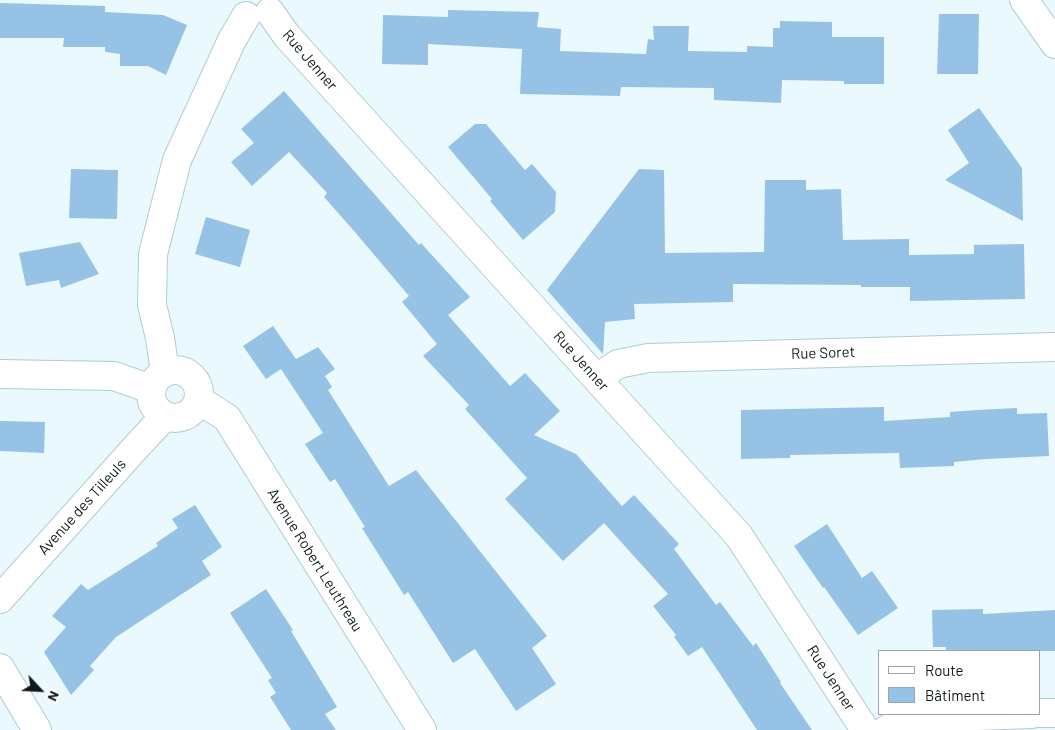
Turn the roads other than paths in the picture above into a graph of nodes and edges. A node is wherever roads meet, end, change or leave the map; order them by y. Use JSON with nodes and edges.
{"nodes":[{"id":1,"x":1024,"y":0,"type":"edge"},
{"id":2,"x":256,"y":7,"type":"edge"},
{"id":3,"x":1055,"y":44,"type":"edge"},
{"id":4,"x":1055,"y":347,"type":"edge"},
{"id":5,"x":0,"y":374,"type":"edge"},
{"id":6,"x":596,"y":378,"type":"junction"},
{"id":7,"x":158,"y":380,"type":"junction"},
{"id":8,"x":199,"y":400,"type":"junction"},
{"id":9,"x":165,"y":416,"type":"junction"},
{"id":10,"x":0,"y":599,"type":"edge"},
{"id":11,"x":0,"y":668,"type":"edge"},
{"id":12,"x":1055,"y":713,"type":"edge"},
{"id":13,"x":1040,"y":714,"type":"edge"},
{"id":14,"x":1004,"y":715,"type":"edge"},
{"id":15,"x":38,"y":730,"type":"edge"},
{"id":16,"x":422,"y":730,"type":"edge"},
{"id":17,"x":866,"y":730,"type":"edge"},
{"id":18,"x":886,"y":730,"type":"edge"}],
"edges":[{"from":1,"to":3,"type":"street"},
{"from":2,"to":6,"type":"street","name":"Rue Jenner"},
{"from":2,"to":7,"type":"street"},
{"from":4,"to":6,"type":"street","name":"Rue Soret"},
{"from":5,"to":7,"type":"street"},
{"from":6,"to":17,"type":"street","name":"Rue Jenner"},
{"from":7,"to":8,"type":"street"},
{"from":7,"to":9,"type":"street"},
{"from":8,"to":9,"type":"street"},
{"from":8,"to":16,"type":"street","name":"Avenue Robert Leuthreau"},
{"from":9,"to":10,"type":"street","name":"Avenue des Tilleuls"},
{"from":11,"to":15,"type":"street"},
{"from":12,"to":13,"type":"street"},
{"from":14,"to":18,"type":"street"}]}
